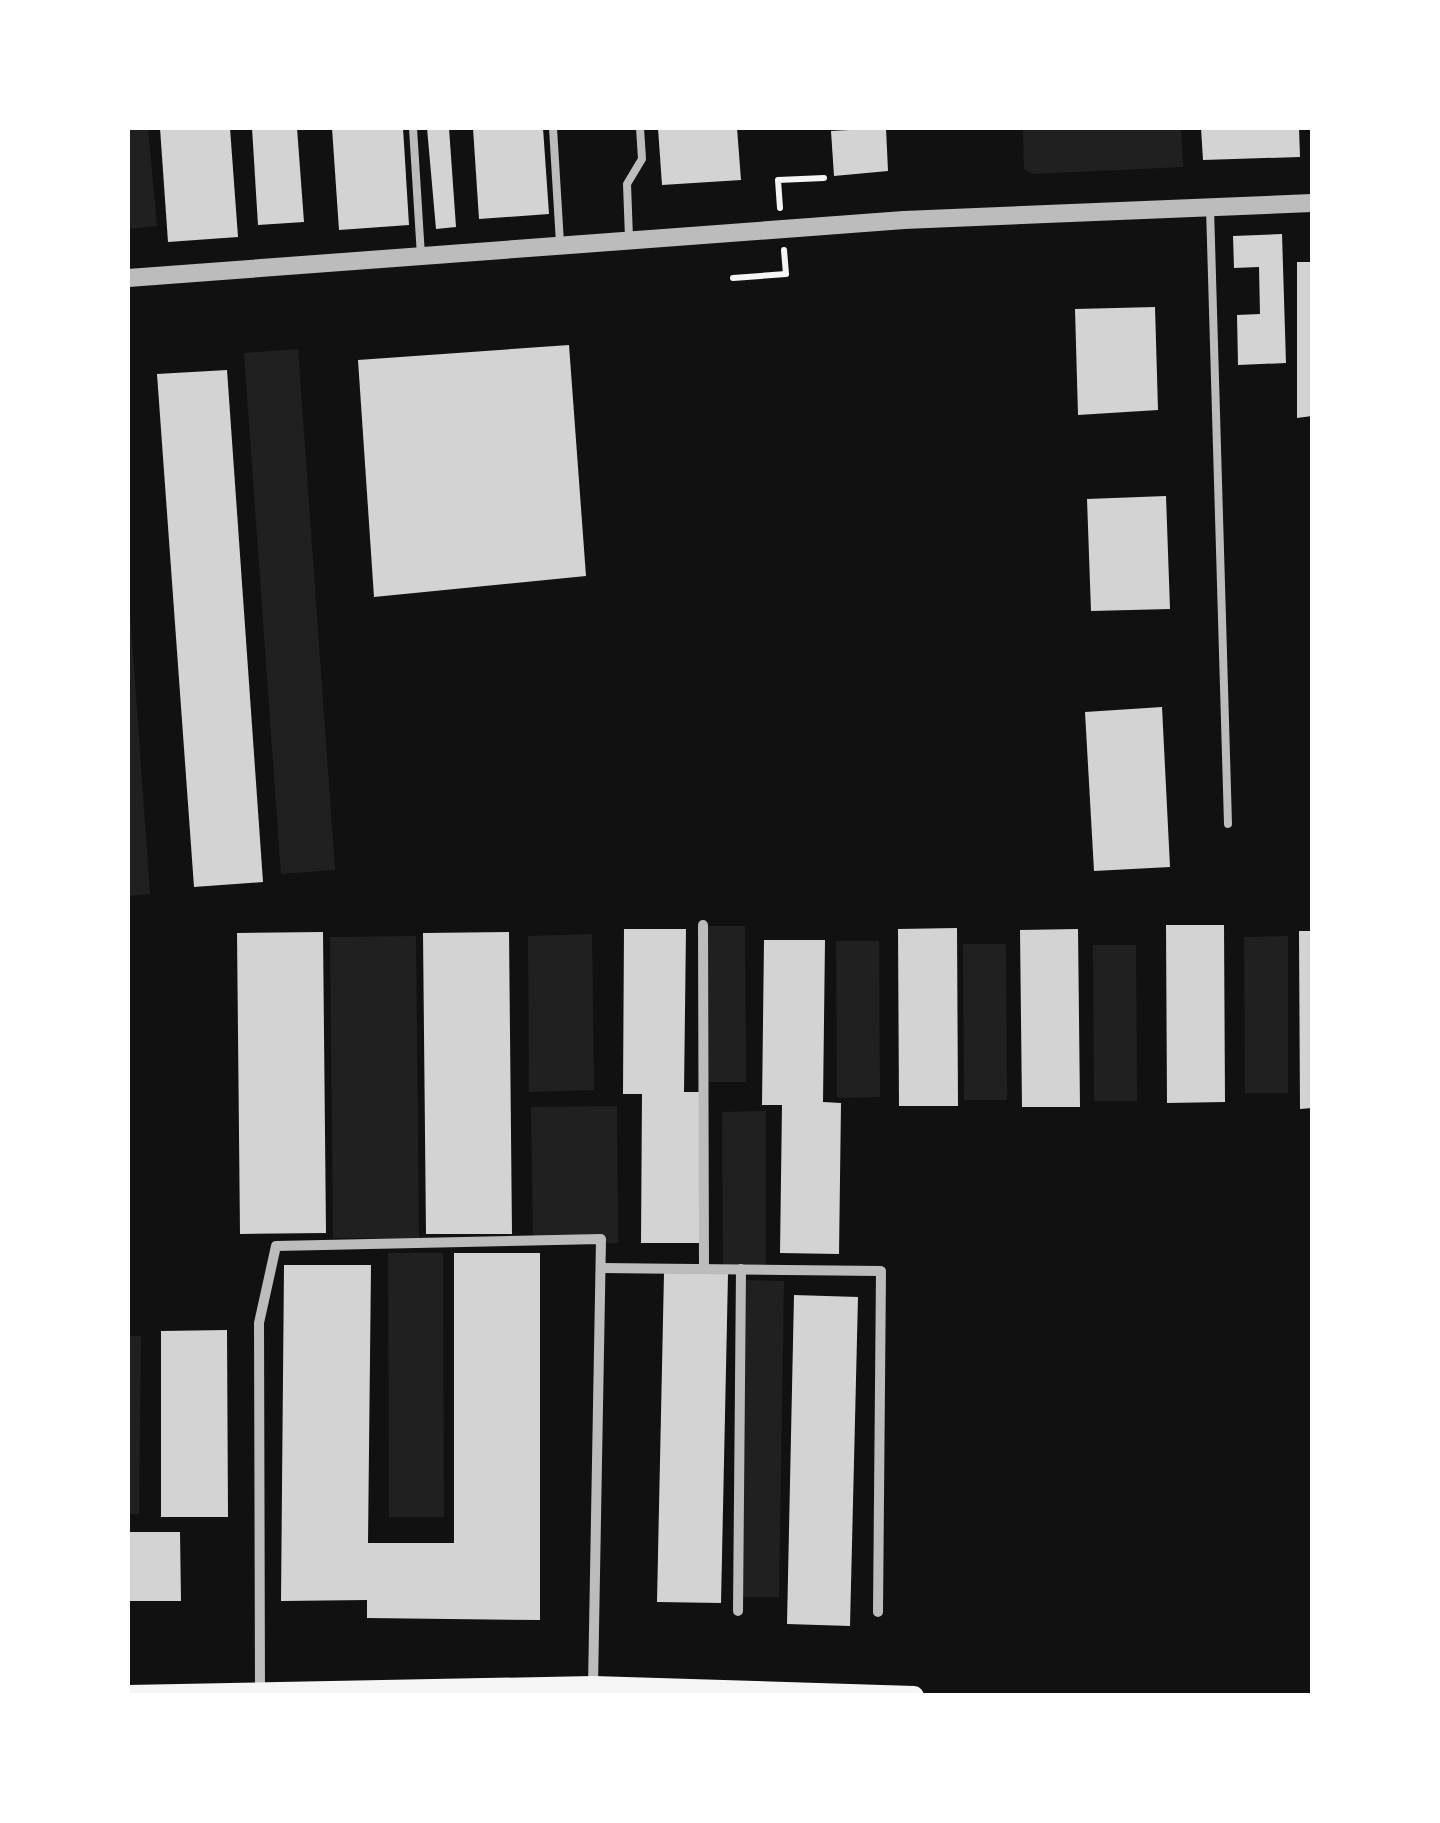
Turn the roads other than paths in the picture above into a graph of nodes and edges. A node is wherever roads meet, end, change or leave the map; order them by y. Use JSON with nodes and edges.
{"nodes":[{"id":1,"x":413,"y":128,"type":"edge"},
{"id":2,"x":553,"y":128,"type":"edge"},
{"id":3,"x":640,"y":128,"type":"edge"},
{"id":4,"x":1312,"y":203,"type":"edge"},
{"id":5,"x":1210,"y":208,"type":"junction"},
{"id":6,"x":629,"y":241,"type":"junction"},
{"id":7,"x":560,"y":246,"type":"junction"},
{"id":8,"x":421,"y":256,"type":"junction"},
{"id":9,"x":128,"y":278,"type":"edge"},
{"id":10,"x":1228,"y":824,"type":"dead end"},
{"id":11,"x":703,"y":924,"type":"dead end"},
{"id":12,"x":601,"y":1268,"type":"junction"},
{"id":13,"x":704,"y":1268,"type":"junction"},
{"id":14,"x":741,"y":1270,"type":"junction"},
{"id":15,"x":738,"y":1611,"type":"dead end"},
{"id":16,"x":878,"y":1612,"type":"dead end"},
{"id":17,"x":593,"y":1686,"type":"junction"},
{"id":18,"x":478,"y":1692,"type":"edge"},
{"id":19,"x":128,"y":1695,"type":"edge"},
{"id":20,"x":260,"y":1696,"type":"edge"},
{"id":21,"x":914,"y":1696,"type":"edge"}],
"edges":[{"from":1,"to":8,"type":"lane"},
{"from":2,"to":7,"type":"lane"},
{"from":3,"to":6,"type":"lane"},
{"from":4,"to":5,"type":"street"},
{"from":5,"to":6,"type":"street"},
{"from":5,"to":10,"type":"lane"},
{"from":6,"to":7,"type":"street"},
{"from":7,"to":8,"type":"street"},
{"from":8,"to":9,"type":"street"},
{"from":11,"to":13,"type":"street"},
{"from":12,"to":13,"type":"street"},
{"from":12,"to":17,"type":"street"},
{"from":12,"to":20,"type":"street"},
{"from":13,"to":14,"type":"street"},
{"from":14,"to":15,"type":"street"},
{"from":14,"to":16,"type":"street"},
{"from":17,"to":18,"type":"main road"},
{"from":17,"to":21,"type":"main road"},
{"from":18,"to":20,"type":"main road"},
{"from":19,"to":20,"type":"main road"}]}
